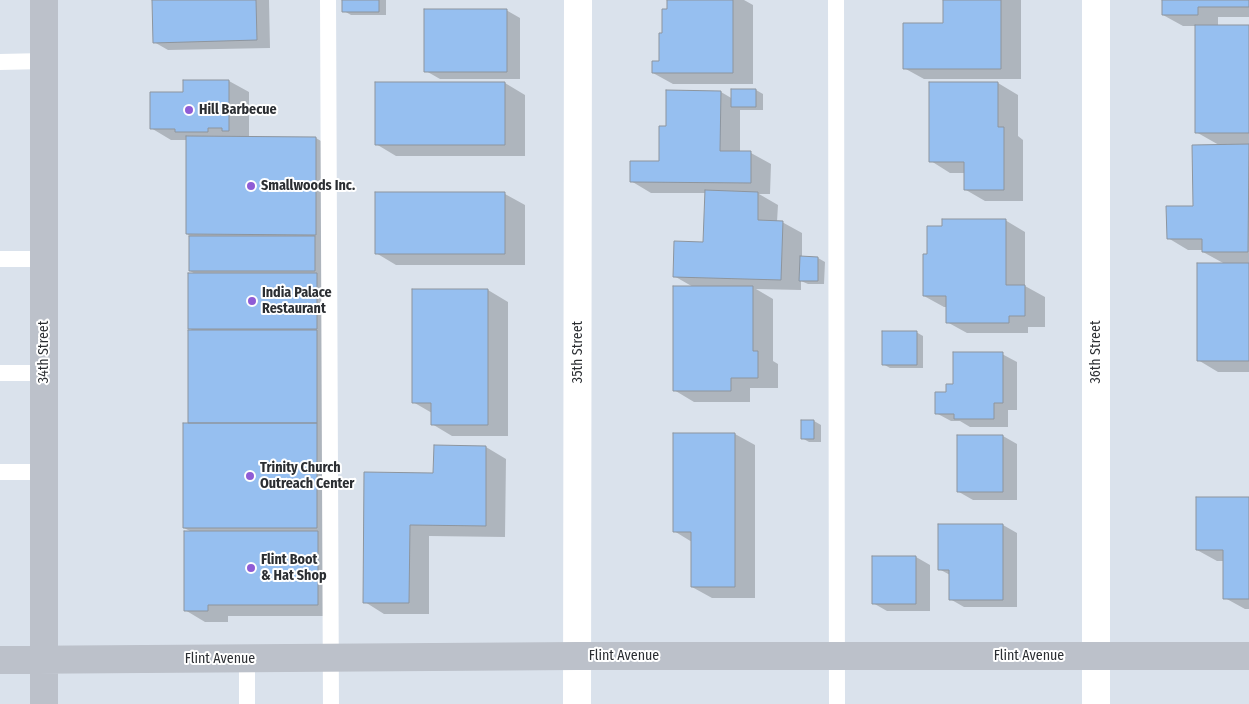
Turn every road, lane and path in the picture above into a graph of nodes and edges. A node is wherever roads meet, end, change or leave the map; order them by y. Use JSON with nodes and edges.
{"nodes":[{"id":1,"x":44,"y":0,"type":"edge"},
{"id":2,"x":328,"y":0,"type":"edge"},
{"id":3,"x":578,"y":0,"type":"edge"},
{"id":4,"x":836,"y":0,"type":"edge"},
{"id":5,"x":1096,"y":0,"type":"edge"},
{"id":6,"x":44,"y":61,"type":"junction"},
{"id":7,"x":0,"y":62,"type":"edge"},
{"id":8,"x":0,"y":259,"type":"edge"},
{"id":9,"x":44,"y":259,"type":"junction"},
{"id":10,"x":0,"y":373,"type":"edge"},
{"id":11,"x":44,"y":373,"type":"junction"},
{"id":12,"x":0,"y":472,"type":"edge"},
{"id":13,"x":44,"y":472,"type":"junction"},
{"id":14,"x":577,"y":656,"type":"junction"},
{"id":15,"x":837,"y":656,"type":"junction"},
{"id":16,"x":1096,"y":656,"type":"junction"},
{"id":17,"x":1249,"y":656,"type":"edge"},
{"id":18,"x":247,"y":658,"type":"junction"},
{"id":19,"x":331,"y":658,"type":"junction"},
{"id":20,"x":0,"y":660,"type":"edge"},
{"id":21,"x":44,"y":660,"type":"junction"},
{"id":22,"x":44,"y":704,"type":"edge"},
{"id":23,"x":247,"y":704,"type":"edge"},
{"id":24,"x":331,"y":704,"type":"edge"},
{"id":25,"x":577,"y":704,"type":"edge"},
{"id":26,"x":837,"y":704,"type":"edge"},
{"id":27,"x":1096,"y":704,"type":"edge"}],
"edges":[{"from":1,"to":6,"type":"street","name":"34th Street"},
{"from":2,"to":19,"type":"lane"},
{"from":3,"to":14,"type":"street","name":"35th Street"},
{"from":4,"to":15,"type":"lane"},
{"from":5,"to":16,"type":"street","name":"36th Street"},
{"from":6,"to":7,"type":"lane"},
{"from":6,"to":9,"type":"street","name":"34th Street"},
{"from":8,"to":9,"type":"lane"},
{"from":9,"to":11,"type":"street","name":"34th Street"},
{"from":10,"to":11,"type":"lane"},
{"from":11,"to":13,"type":"street","name":"34th Street"},
{"from":12,"to":13,"type":"lane"},
{"from":13,"to":21,"type":"street","name":"34th Street"},
{"from":14,"to":15,"type":"street","name":"Flint Avenue"},
{"from":14,"to":19,"type":"street","name":"Flint Avenue"},
{"from":14,"to":25,"type":"street","name":"35th Street"},
{"from":15,"to":16,"type":"street","name":"Flint Avenue"},
{"from":15,"to":26,"type":"lane"},
{"from":16,"to":17,"type":"street","name":"Flint Avenue"},
{"from":16,"to":27,"type":"street","name":"36th Street"},
{"from":18,"to":19,"type":"street","name":"Flint Avenue"},
{"from":18,"to":21,"type":"street","name":"Flint Avenue"},
{"from":18,"to":23,"type":"lane"},
{"from":19,"to":24,"type":"lane"},
{"from":20,"to":21,"type":"street","name":"Flint Avenue"},
{"from":21,"to":22,"type":"street","name":"34th Street"}]}
